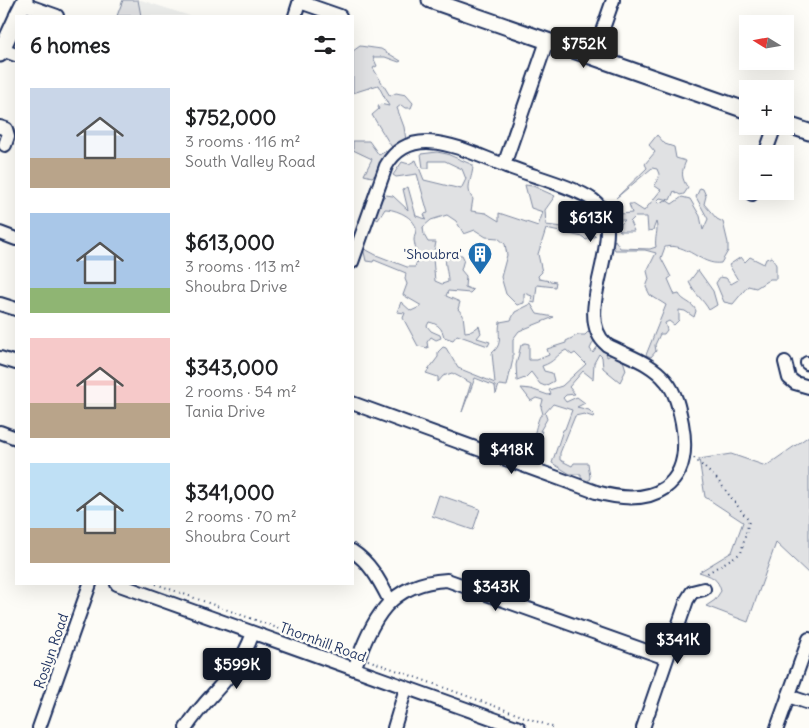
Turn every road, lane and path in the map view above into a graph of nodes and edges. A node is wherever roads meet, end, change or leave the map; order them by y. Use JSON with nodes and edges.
{"nodes":[{"id":1,"x":301,"y":0,"type":"edge"},
{"id":2,"x":430,"y":0,"type":"edge"},
{"id":3,"x":613,"y":0,"type":"edge"},
{"id":4,"x":20,"y":10,"type":"edge"},
{"id":5,"x":52,"y":15,"type":"edge"},
{"id":6,"x":295,"y":15,"type":"edge"},
{"id":7,"x":338,"y":15,"type":"edge"},
{"id":8,"x":15,"y":25,"type":"edge"},
{"id":9,"x":547,"y":41,"type":"junction"},
{"id":10,"x":6,"y":53,"type":"edge"},
{"id":11,"x":593,"y":56,"type":"junction"},
{"id":12,"x":739,"y":108,"type":"edge"},
{"id":13,"x":794,"y":127,"type":"edge"},
{"id":14,"x":809,"y":132,"type":"edge"},
{"id":15,"x":504,"y":165,"type":"junction"},
{"id":16,"x":0,"y":233,"type":"edge"},
{"id":17,"x":15,"y":239,"type":"edge"},
{"id":18,"x":354,"y":256,"type":"edge"},
{"id":19,"x":0,"y":304,"type":"edge"},
{"id":20,"x":15,"y":310,"type":"edge"},
{"id":21,"x":0,"y":358,"type":"edge"},
{"id":22,"x":785,"y":362,"type":"dead end"},
{"id":23,"x":15,"y":363,"type":"edge"},
{"id":24,"x":809,"y":386,"type":"edge"},
{"id":25,"x":354,"y":403,"type":"edge"},
{"id":26,"x":0,"y":432,"type":"edge"},
{"id":27,"x":15,"y":438,"type":"edge"},
{"id":28,"x":682,"y":466,"type":"junction"},
{"id":29,"x":354,"y":552,"type":"edge"},
{"id":30,"x":706,"y":574,"type":"dead end"},
{"id":31,"x":92,"y":585,"type":"edge"},
{"id":32,"x":119,"y":585,"type":"edge"},
{"id":33,"x":704,"y":589,"type":"dead end"},
{"id":34,"x":390,"y":601,"type":"junction"},
{"id":35,"x":253,"y":632,"type":"junction"},
{"id":36,"x":809,"y":639,"type":"edge"},
{"id":37,"x":666,"y":658,"type":"junction"},
{"id":38,"x":354,"y":669,"type":"junction"},
{"id":39,"x":406,"y":688,"type":"junction"},
{"id":40,"x":788,"y":696,"type":"junction"},
{"id":41,"x":809,"y":703,"type":"edge"},
{"id":42,"x":40,"y":728,"type":"edge"},
{"id":43,"x":186,"y":728,"type":"edge"},
{"id":44,"x":394,"y":728,"type":"edge"},
{"id":45,"x":519,"y":728,"type":"edge"},
{"id":46,"x":642,"y":728,"type":"edge"},
{"id":47,"x":777,"y":728,"type":"edge"}],
"edges":[{"from":1,"to":6,"type":"street"},
{"from":1,"to":7,"type":"street"},
{"from":2,"to":9,"type":"main road"},
{"from":3,"to":11,"type":"street"},
{"from":4,"to":5,"type":"street"},
{"from":8,"to":10,"type":"main road"},
{"from":9,"to":11,"type":"main road"},
{"from":9,"to":15,"type":"street"},
{"from":11,"to":12,"type":"main road"},
{"from":13,"to":14,"type":"main road"},
{"from":15,"to":18,"type":"street"},
{"from":15,"to":28,"type":"street"},
{"from":16,"to":17,"type":"street"},
{"from":19,"to":20,"type":"street"},
{"from":21,"to":23,"type":"street"},
{"from":22,"to":24,"type":"street"},
{"from":25,"to":28,"type":"street"},
{"from":26,"to":27,"type":"street"},
{"from":28,"to":30,"type":"path"},
{"from":29,"to":34,"type":"street"},
{"from":31,"to":42,"type":"street","name":"Roslyn Road"},
{"from":32,"to":35,"type":"street","name":"Thornhill Road"},
{"from":33,"to":37,"type":"street"},
{"from":34,"to":37,"type":"street"},
{"from":34,"to":38,"type":"street"},
{"from":35,"to":38,"type":"street","name":"Thornhill Road"},
{"from":35,"to":43,"type":"street"},
{"from":36,"to":40,"type":"street"},
{"from":37,"to":46,"type":"street"},
{"from":38,"to":39,"type":"street","name":"Thornhill Road"},
{"from":39,"to":44,"type":"street"},
{"from":39,"to":45,"type":"street","name":"Thornhill Road"},
{"from":40,"to":41,"type":"street"},
{"from":40,"to":47,"type":"street"}]}
